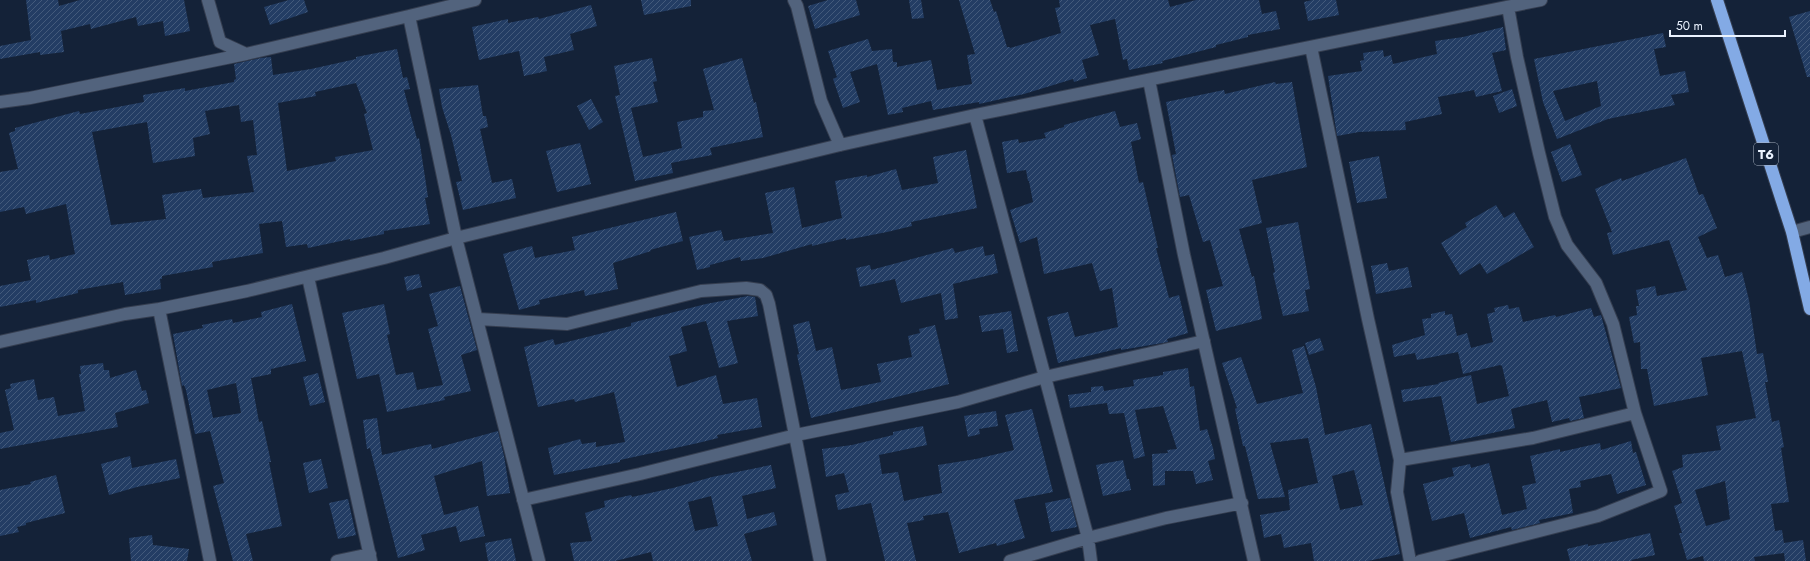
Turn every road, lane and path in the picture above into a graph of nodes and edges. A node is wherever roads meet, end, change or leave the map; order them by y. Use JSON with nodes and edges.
{"nodes":[{"id":1,"x":208,"y":0,"type":"edge"},
{"id":2,"x":475,"y":0,"type":"edge"},
{"id":3,"x":794,"y":0,"type":"edge"},
{"id":4,"x":1541,"y":0,"type":"edge"},
{"id":5,"x":1717,"y":0,"type":"edge"},
{"id":6,"x":1508,"y":7,"type":"junction"},
{"id":7,"x":409,"y":16,"type":"junction"},
{"id":8,"x":1311,"y":47,"type":"junction"},
{"id":9,"x":246,"y":54,"type":"junction"},
{"id":10,"x":1149,"y":80,"type":"junction"},
{"id":11,"x":0,"y":102,"type":"edge"},
{"id":12,"x":975,"y":115,"type":"junction"},
{"id":13,"x":840,"y":145,"type":"junction"},
{"id":14,"x":1810,"y":227,"type":"edge"},
{"id":15,"x":1792,"y":232,"type":"junction"},
{"id":16,"x":456,"y":238,"type":"junction"},
{"id":17,"x":308,"y":277,"type":"junction"},
{"id":18,"x":159,"y":309,"type":"junction"},
{"id":19,"x":1810,"y":309,"type":"edge"},
{"id":20,"x":478,"y":319,"type":"junction"},
{"id":21,"x":1204,"y":341,"type":"junction"},
{"id":22,"x":0,"y":342,"type":"edge"},
{"id":23,"x":1045,"y":377,"type":"junction"},
{"id":24,"x":1635,"y":413,"type":"junction"},
{"id":25,"x":796,"y":435,"type":"junction"},
{"id":26,"x":1400,"y":460,"type":"junction"},
{"id":27,"x":523,"y":500,"type":"junction"},
{"id":28,"x":1242,"y":504,"type":"junction"},
{"id":29,"x":1088,"y":538,"type":"junction"},
{"id":30,"x":371,"y":558,"type":"edge"},
{"id":31,"x":210,"y":561,"type":"edge"},
{"id":32,"x":337,"y":561,"type":"edge"},
{"id":33,"x":539,"y":561,"type":"edge"},
{"id":34,"x":820,"y":561,"type":"edge"},
{"id":35,"x":1010,"y":561,"type":"edge"},
{"id":36,"x":1091,"y":561,"type":"edge"},
{"id":37,"x":1254,"y":561,"type":"edge"},
{"id":38,"x":1410,"y":561,"type":"edge"},
{"id":39,"x":1420,"y":561,"type":"edge"}],
"edges":[{"from":1,"to":9,"type":"street"},
{"from":2,"to":7,"type":"street"},
{"from":3,"to":13,"type":"street"},
{"from":4,"to":6,"type":"street"},
{"from":5,"to":15,"type":"highway","number":"T6"},
{"from":6,"to":8,"type":"street"},
{"from":6,"to":24,"type":"street"},
{"from":7,"to":9,"type":"street"},
{"from":7,"to":16,"type":"street"},
{"from":8,"to":10,"type":"street"},
{"from":8,"to":26,"type":"street"},
{"from":9,"to":11,"type":"street"},
{"from":10,"to":12,"type":"street"},
{"from":10,"to":21,"type":"street"},
{"from":12,"to":13,"type":"street"},
{"from":12,"to":23,"type":"street"},
{"from":13,"to":16,"type":"street"},
{"from":14,"to":15,"type":"street"},
{"from":15,"to":19,"type":"highway","number":"T6"},
{"from":16,"to":17,"type":"street"},
{"from":16,"to":20,"type":"street"},
{"from":17,"to":18,"type":"street"},
{"from":17,"to":30,"type":"street"},
{"from":18,"to":22,"type":"street"},
{"from":18,"to":31,"type":"street"},
{"from":20,"to":25,"type":"street"},
{"from":20,"to":27,"type":"street"},
{"from":21,"to":23,"type":"street"},
{"from":21,"to":28,"type":"street"},
{"from":23,"to":25,"type":"street"},
{"from":23,"to":29,"type":"street"},
{"from":24,"to":26,"type":"street"},
{"from":24,"to":39,"type":"street"},
{"from":25,"to":27,"type":"street"},
{"from":25,"to":34,"type":"street"},
{"from":26,"to":38,"type":"street"},
{"from":27,"to":33,"type":"street"},
{"from":28,"to":29,"type":"street"},
{"from":28,"to":37,"type":"street"},
{"from":29,"to":35,"type":"street"},
{"from":29,"to":36,"type":"street"},
{"from":30,"to":32,"type":"street"}]}
